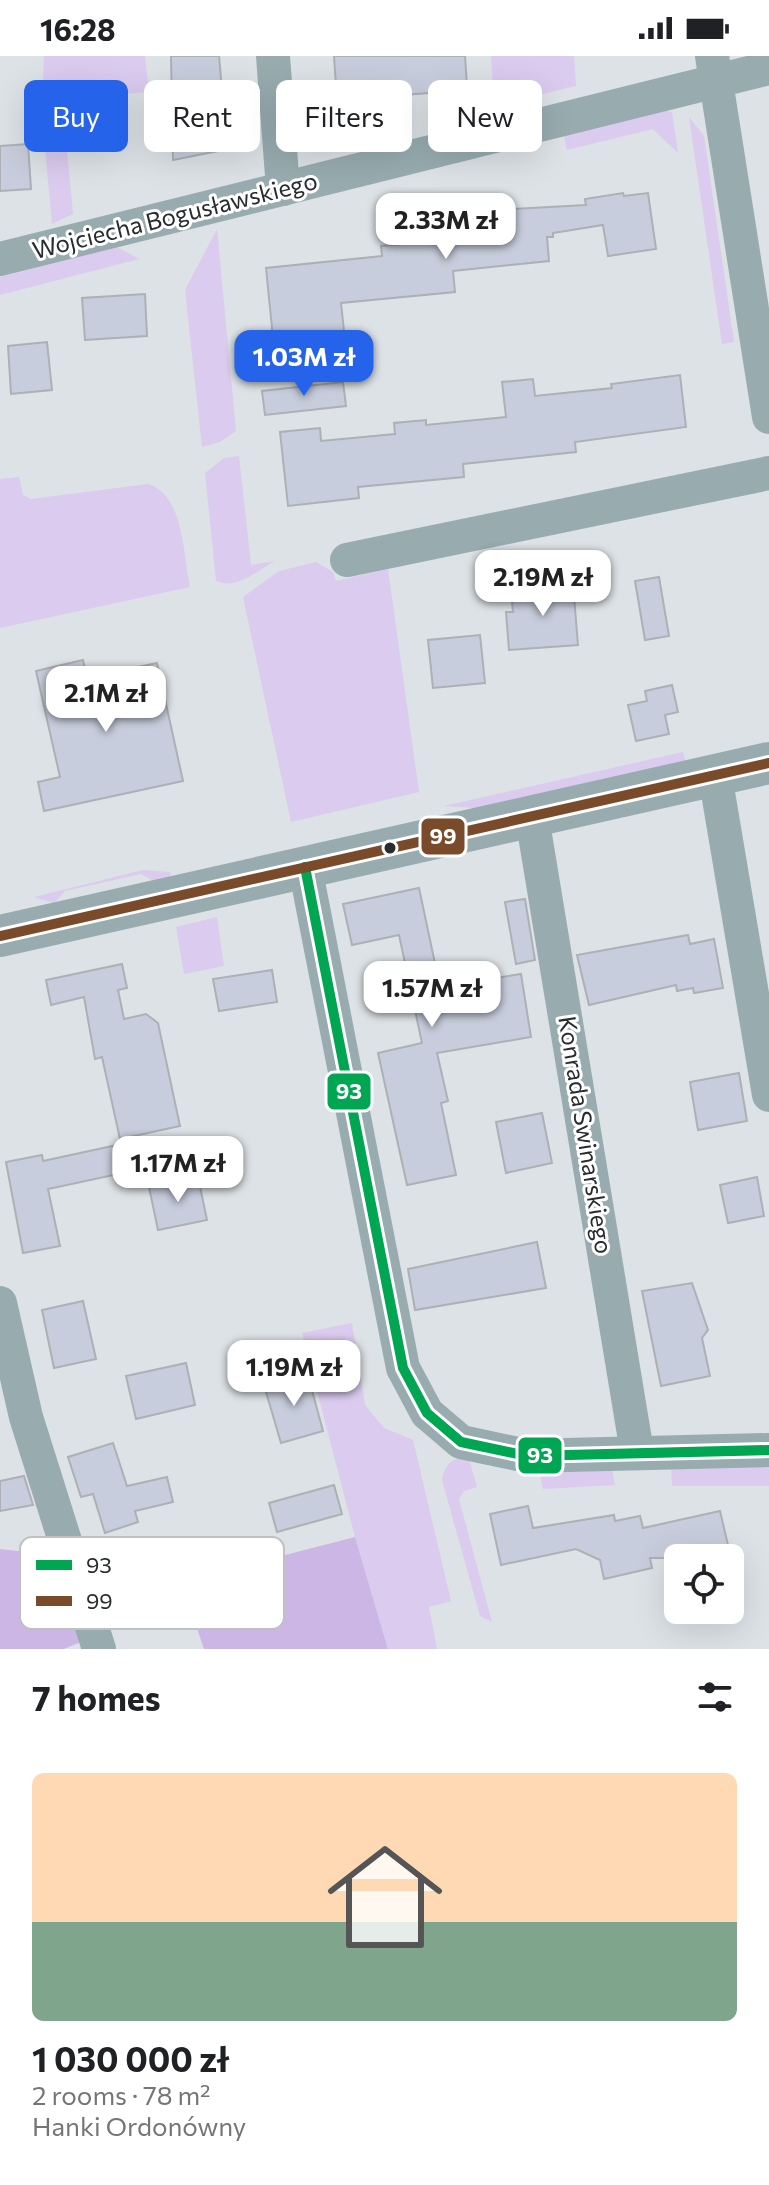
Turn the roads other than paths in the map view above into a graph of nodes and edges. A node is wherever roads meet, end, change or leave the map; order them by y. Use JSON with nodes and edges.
{"nodes":[{"id":1,"x":273,"y":56,"type":"edge"},
{"id":2,"x":713,"y":68,"type":"edge"},
{"id":3,"x":769,"y":68,"type":"edge"},
{"id":4,"x":283,"y":189,"type":"junction"},
{"id":5,"x":0,"y":259,"type":"edge"},
{"id":6,"x":769,"y":417,"type":"edge"},
{"id":7,"x":769,"y":473,"type":"edge"},
{"id":8,"x":347,"y":560,"type":"dead end"},
{"id":9,"x":769,"y":763,"type":"edge"},
{"id":10,"x":715,"y":775,"type":"junction"},
{"id":11,"x":532,"y":817,"type":"junction"},
{"id":12,"x":305,"y":867,"type":"junction"},
{"id":13,"x":0,"y":936,"type":"edge"},
{"id":14,"x":769,"y":1095,"type":"edge"},
{"id":15,"x":0,"y":1303,"type":"edge"},
{"id":16,"x":769,"y":1450,"type":"edge"},
{"id":17,"x":637,"y":1452,"type":"junction"},
{"id":18,"x":64,"y":1537,"type":"edge"},
{"id":19,"x":93,"y":1629,"type":"edge"},
{"id":20,"x":99,"y":1649,"type":"edge"}],
"edges":[{"from":1,"to":4,"type":"street"},
{"from":2,"to":3,"type":"street","name":"Wojciecha Bogusławskiego"},
{"from":2,"to":4,"type":"street","name":"Wojciecha Bogusławskiego"},
{"from":2,"to":6,"type":"street"},
{"from":4,"to":5,"type":"street","name":"Wojciecha Bogusławskiego"},
{"from":7,"to":8,"type":"street"},
{"from":9,"to":10,"type":"street"},
{"from":10,"to":11,"type":"street"},
{"from":10,"to":14,"type":"street"},
{"from":11,"to":12,"type":"street"},
{"from":11,"to":17,"type":"street","name":"Konrada Swinarskiego"},
{"from":12,"to":13,"type":"street"},
{"from":12,"to":17,"type":"street"},
{"from":15,"to":18,"type":"street"},
{"from":16,"to":17,"type":"street"},
{"from":19,"to":20,"type":"street"}]}
